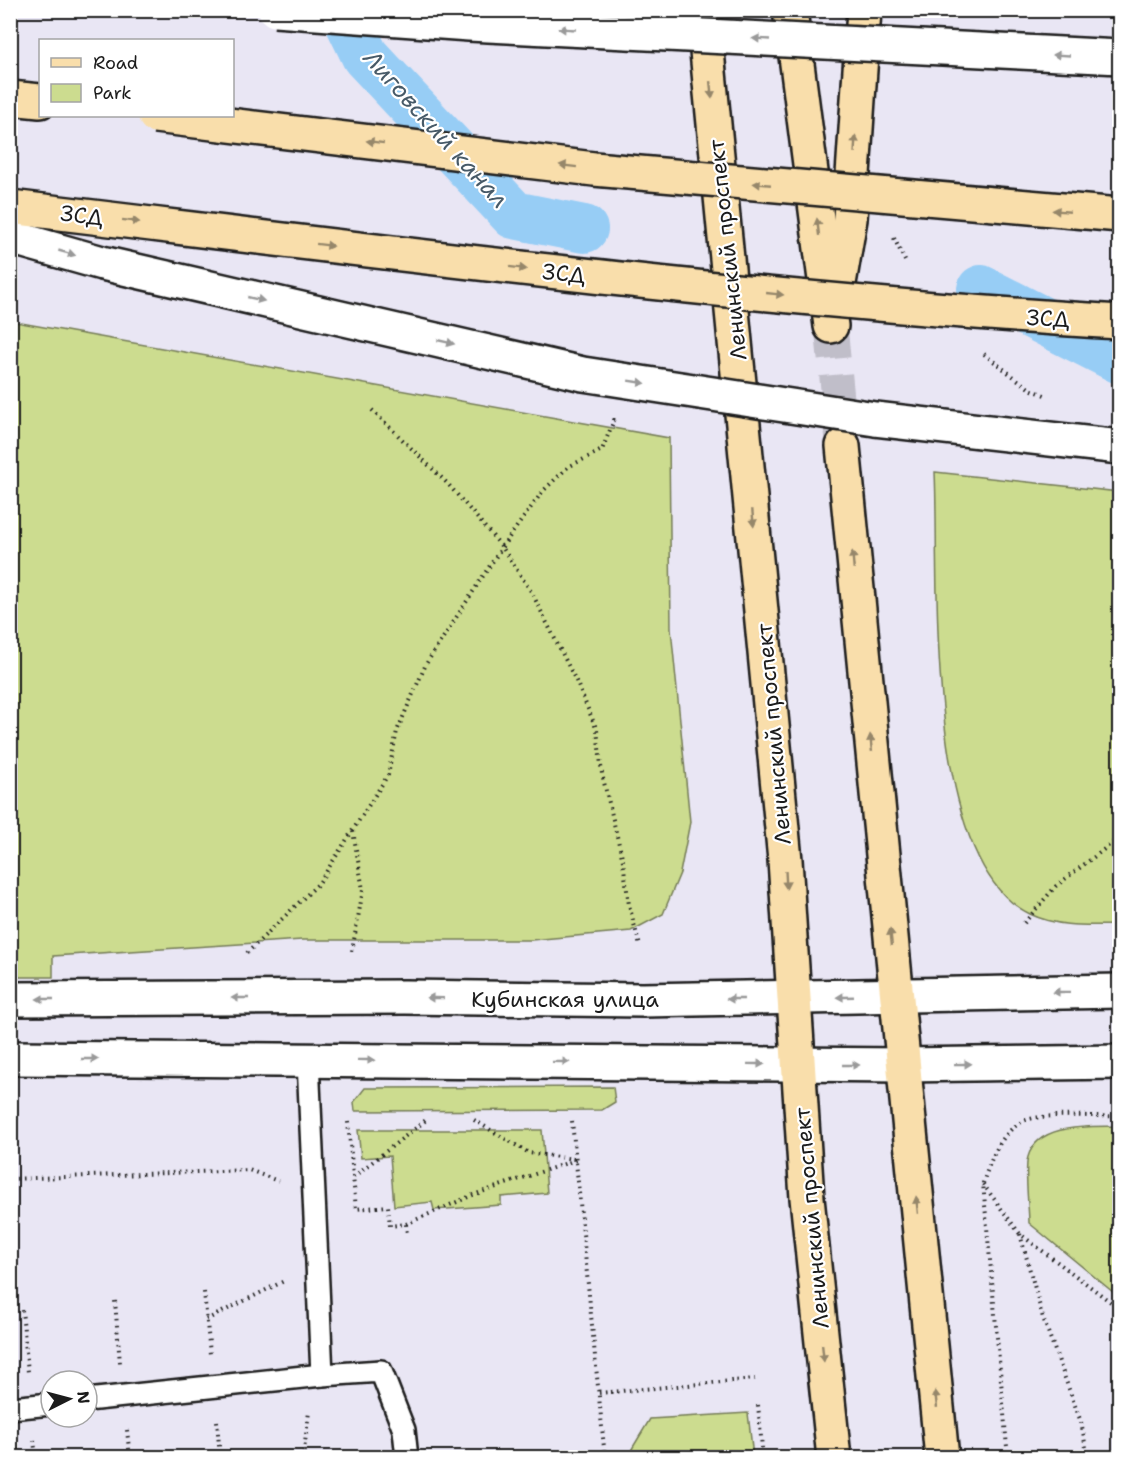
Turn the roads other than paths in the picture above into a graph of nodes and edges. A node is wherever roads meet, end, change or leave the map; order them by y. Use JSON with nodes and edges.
{"nodes":[{"id":1,"x":275,"y":10,"type":"edge"},
{"id":2,"x":703,"y":10,"type":"edge"},
{"id":3,"x":790,"y":10,"type":"edge"},
{"id":4,"x":864,"y":10,"type":"edge"},
{"id":5,"x":1119,"y":57,"type":"edge"},
{"id":6,"x":10,"y":98,"type":"edge"},
{"id":7,"x":39,"y":101,"type":"edge"},
{"id":8,"x":163,"y":117,"type":"edge"},
{"id":9,"x":10,"y":207,"type":"edge"},
{"id":10,"x":1119,"y":215,"type":"edge"},
{"id":11,"x":10,"y":237,"type":"edge"},
{"id":12,"x":1119,"y":322,"type":"edge"},
{"id":13,"x":843,"y":446,"type":"tunnel mouth"},
{"id":14,"x":1119,"y":447,"type":"edge"},
{"id":15,"x":1119,"y":991,"type":"edge"},
{"id":16,"x":897,"y":996,"type":"junction"},
{"id":17,"x":10,"y":999,"type":"edge"},
{"id":18,"x":794,"y":999,"type":"junction"},
{"id":19,"x":10,"y":1058,"type":"edge"},
{"id":20,"x":308,"y":1060,"type":"junction"},
{"id":21,"x":1119,"y":1062,"type":"edge"},
{"id":22,"x":798,"y":1064,"type":"junction"},
{"id":23,"x":904,"y":1065,"type":"junction"},
{"id":24,"x":318,"y":1375,"type":"junction"},
{"id":25,"x":99,"y":1399,"type":"edge"},
{"id":26,"x":39,"y":1405,"type":"edge"},
{"id":27,"x":10,"y":1408,"type":"edge"},
{"id":28,"x":407,"y":1458,"type":"edge"},
{"id":29,"x":834,"y":1458,"type":"edge"},
{"id":30,"x":942,"y":1458,"type":"edge"}],
"edges":[{"from":5,"to":1,"type":"main road","one_way":true,"bridge":true},
{"from":2,"to":18,"type":"main road","name":"Ленинский проспект","one_way":true},
{"from":3,"to":4,"type":"main road"},
{"from":6,"to":7,"type":"main road"},
{"from":10,"to":8,"type":"main road","one_way":true,"bridge":true},
{"from":9,"to":12,"type":"main road","name":"ЗСД","one_way":true,"bridge":true},
{"from":11,"to":14,"type":"main road","one_way":true,"bridge":true},
{"from":16,"to":13,"type":"main road","one_way":true},
{"from":15,"to":16,"type":"main road","name":"Кубинская улица","one_way":true},
{"from":16,"to":18,"type":"main road","name":"Кубинская улица","one_way":true},
{"from":16,"to":23,"type":"main road"},
{"from":18,"to":17,"type":"main road","name":"Кубинская улица","one_way":true},
{"from":18,"to":22,"type":"main road","name":"Ленинский проспект"},
{"from":19,"to":20,"type":"main road","one_way":true},
{"from":20,"to":22,"type":"main road","one_way":true},
{"from":20,"to":24,"type":"lane"},
{"from":23,"to":21,"type":"main road","one_way":true},
{"from":22,"to":23,"type":"main road","one_way":true},
{"from":22,"to":29,"type":"main road","name":"Ленинский проспект","one_way":true},
{"from":30,"to":23,"type":"main road","one_way":true},
{"from":24,"to":25,"type":"lane"},
{"from":24,"to":28,"type":"lane"},
{"from":26,"to":27,"type":"lane"}]}
